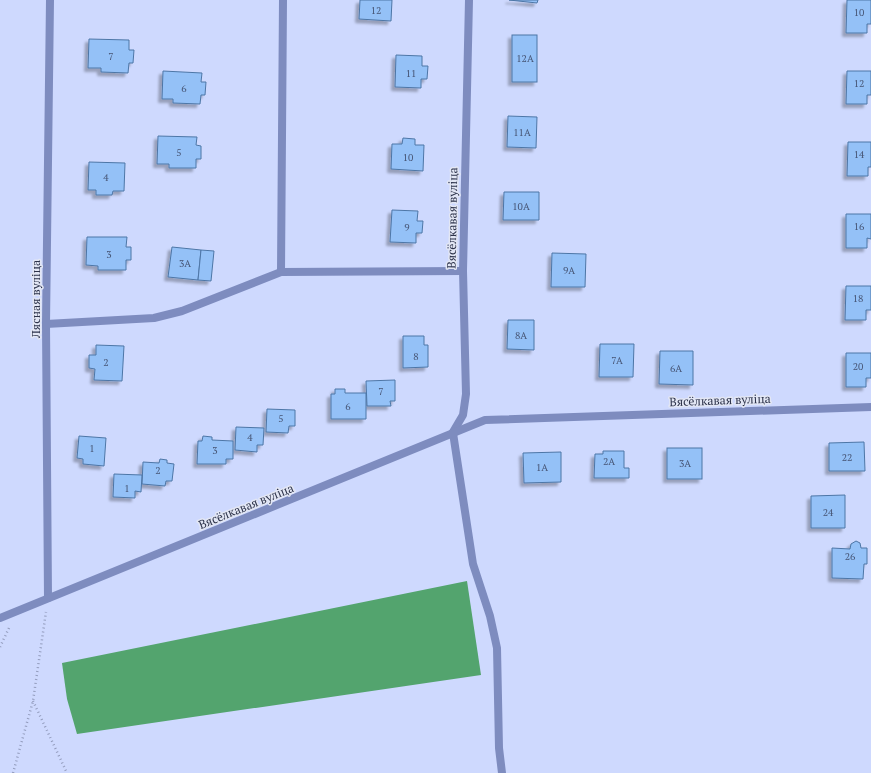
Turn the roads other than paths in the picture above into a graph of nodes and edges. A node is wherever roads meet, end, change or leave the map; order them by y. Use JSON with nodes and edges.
{"nodes":[{"id":1,"x":50,"y":0,"type":"edge"},
{"id":2,"x":283,"y":0,"type":"edge"},
{"id":3,"x":469,"y":0,"type":"edge"},
{"id":4,"x":463,"y":271,"type":"junction"},
{"id":5,"x":281,"y":272,"type":"junction"},
{"id":6,"x":46,"y":324,"type":"junction"},
{"id":7,"x":871,"y":407,"type":"edge"},
{"id":8,"x":453,"y":433,"type":"junction"},
{"id":9,"x":48,"y":598,"type":"junction"},
{"id":10,"x":0,"y":618,"type":"edge"},
{"id":11,"x":502,"y":773,"type":"edge"}],
"edges":[{"from":1,"to":6,"type":"street","name":"Лясная вуліца"},
{"from":2,"to":5,"type":"street"},
{"from":3,"to":4,"type":"street","name":"Вясёлкавая вуліца"},
{"from":4,"to":5,"type":"street"},
{"from":4,"to":8,"type":"street","name":"Вясёлкавая вуліца"},
{"from":5,"to":6,"type":"street"},
{"from":6,"to":9,"type":"street","name":"Лясная вуліца"},
{"from":7,"to":8,"type":"street","name":"Вясёлкавая вуліца"},
{"from":8,"to":9,"type":"street","name":"Вясёлкавая вуліца"},
{"from":8,"to":11,"type":"street"},
{"from":9,"to":10,"type":"street","name":"Вясёлкавая вуліца"}]}
